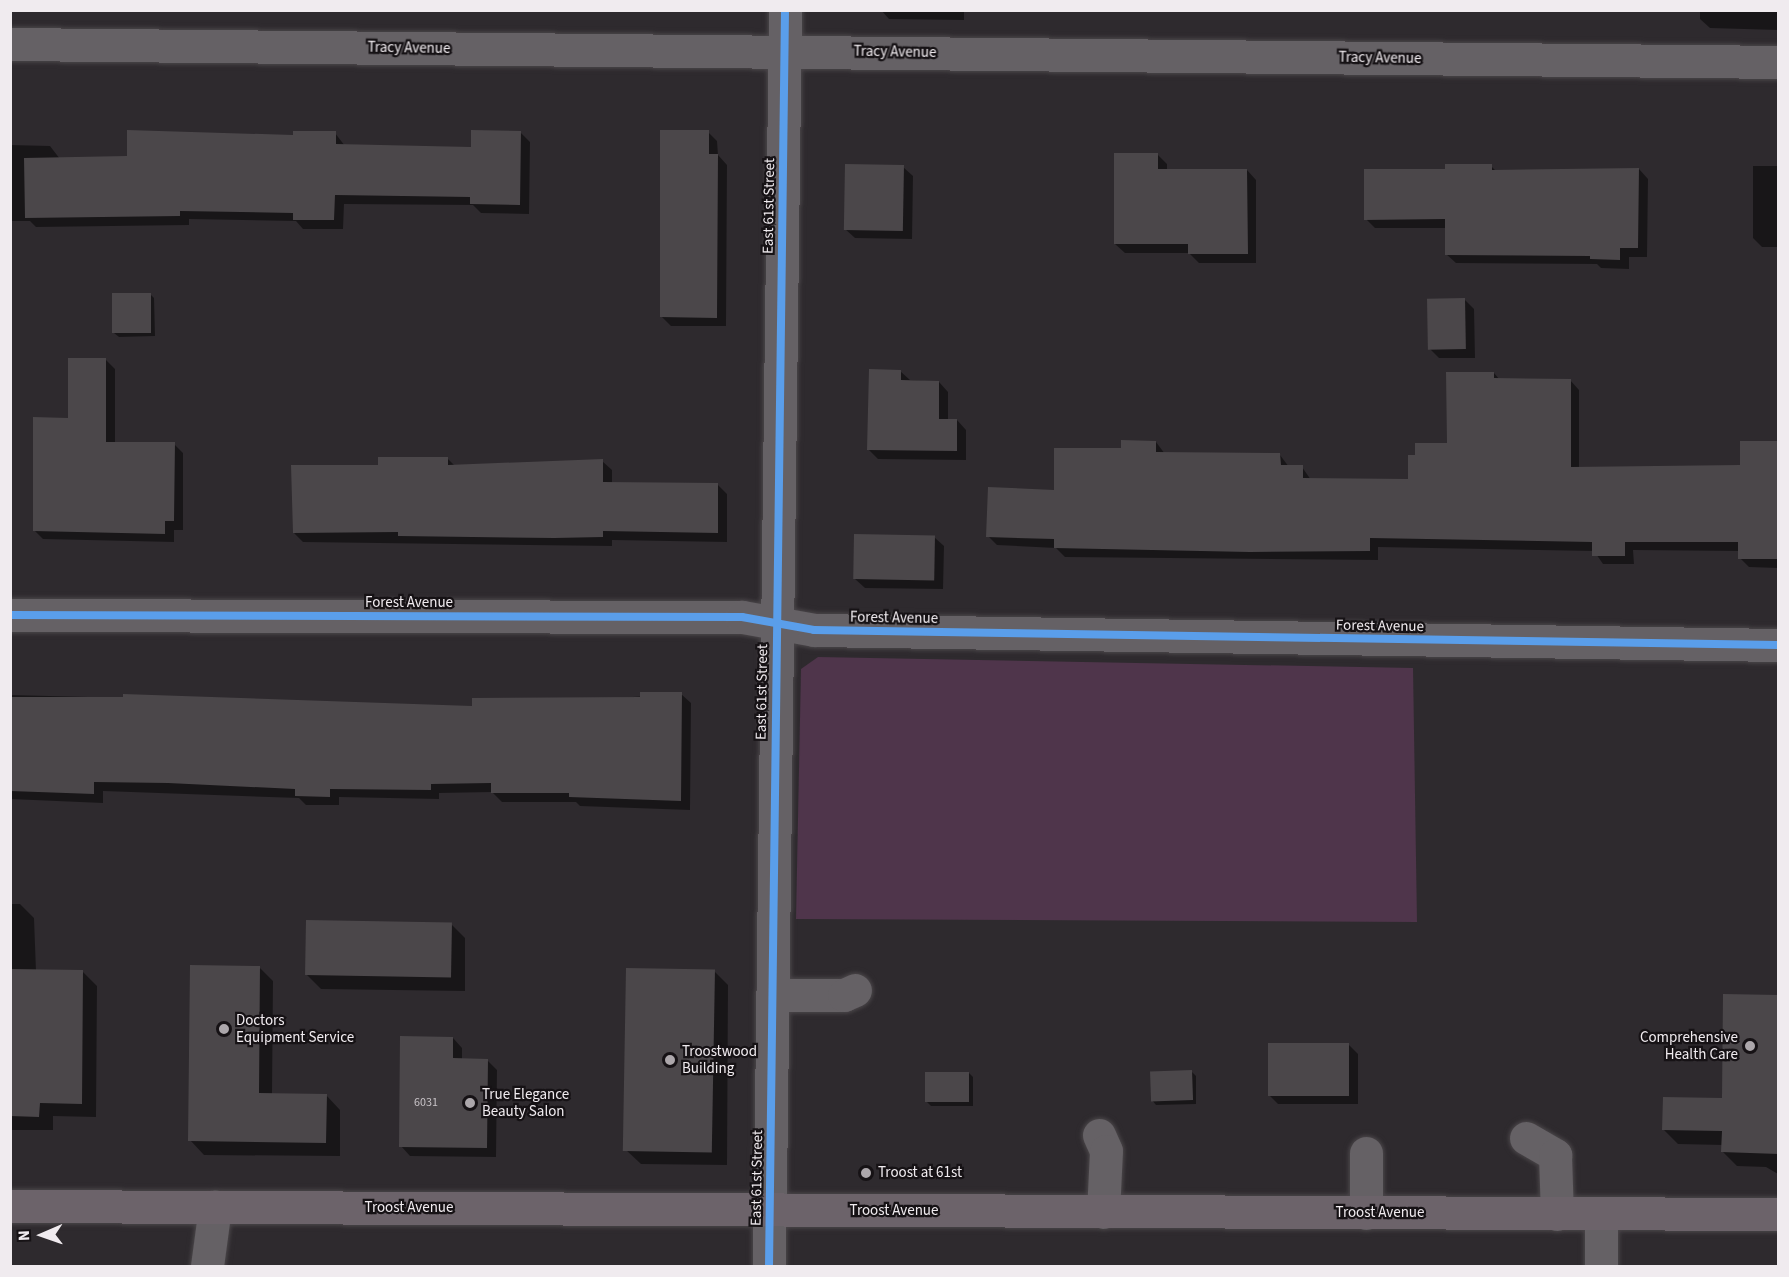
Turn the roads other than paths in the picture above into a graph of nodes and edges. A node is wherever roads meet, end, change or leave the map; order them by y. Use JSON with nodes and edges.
{"nodes":[{"id":1,"x":785,"y":10,"type":"edge"},
{"id":2,"x":10,"y":44,"type":"edge"},
{"id":3,"x":785,"y":51,"type":"junction"},
{"id":4,"x":1779,"y":62,"type":"edge"},
{"id":5,"x":10,"y":615,"type":"edge"},
{"id":6,"x":777,"y":623,"type":"junction"},
{"id":7,"x":1779,"y":645,"type":"edge"},
{"id":8,"x":855,"y":990,"type":"dead end"},
{"id":9,"x":772,"y":995,"type":"junction"},
{"id":10,"x":1099,"y":1135,"type":"dead end"},
{"id":11,"x":1526,"y":1138,"type":"dead end"},
{"id":12,"x":1366,"y":1153,"type":"dead end"},
{"id":13,"x":10,"y":1206,"type":"edge"},
{"id":14,"x":215,"y":1207,"type":"junction"},
{"id":15,"x":770,"y":1211,"type":"junction"},
{"id":16,"x":1103,"y":1212,"type":"junction"},
{"id":17,"x":1366,"y":1213,"type":"junction"},
{"id":18,"x":1557,"y":1214,"type":"junction"},
{"id":19,"x":1601,"y":1214,"type":"junction"},
{"id":20,"x":1779,"y":1214,"type":"edge"},
{"id":21,"x":207,"y":1266,"type":"edge"},
{"id":22,"x":769,"y":1266,"type":"edge"},
{"id":23,"x":1601,"y":1266,"type":"edge"}],
"edges":[{"from":1,"to":3,"type":"street","name":"East 61st Street"},
{"from":2,"to":3,"type":"street","name":"Tracy Avenue"},
{"from":3,"to":4,"type":"street","name":"Tracy Avenue"},
{"from":3,"to":6,"type":"street","name":"East 61st Street"},
{"from":5,"to":6,"type":"street","name":"Forest Avenue"},
{"from":6,"to":7,"type":"street","name":"Forest Avenue"},
{"from":6,"to":9,"type":"street","name":"East 61st Street"},
{"from":8,"to":9,"type":"street"},
{"from":9,"to":15,"type":"street","name":"East 61st Street"},
{"from":10,"to":16,"type":"street"},
{"from":11,"to":18,"type":"street"},
{"from":12,"to":17,"type":"street"},
{"from":13,"to":14,"type":"main road","name":"Troost Avenue"},
{"from":14,"to":15,"type":"main road","name":"Troost Avenue"},
{"from":14,"to":21,"type":"street"},
{"from":15,"to":16,"type":"main road","name":"Troost Avenue"},
{"from":15,"to":22,"type":"street","name":"East 61st Street"},
{"from":16,"to":17,"type":"main road","name":"Troost Avenue"},
{"from":17,"to":18,"type":"main road","name":"Troost Avenue"},
{"from":18,"to":19,"type":"main road","name":"Troost Avenue"},
{"from":19,"to":20,"type":"main road","name":"Troost Avenue"},
{"from":19,"to":23,"type":"street"}]}
